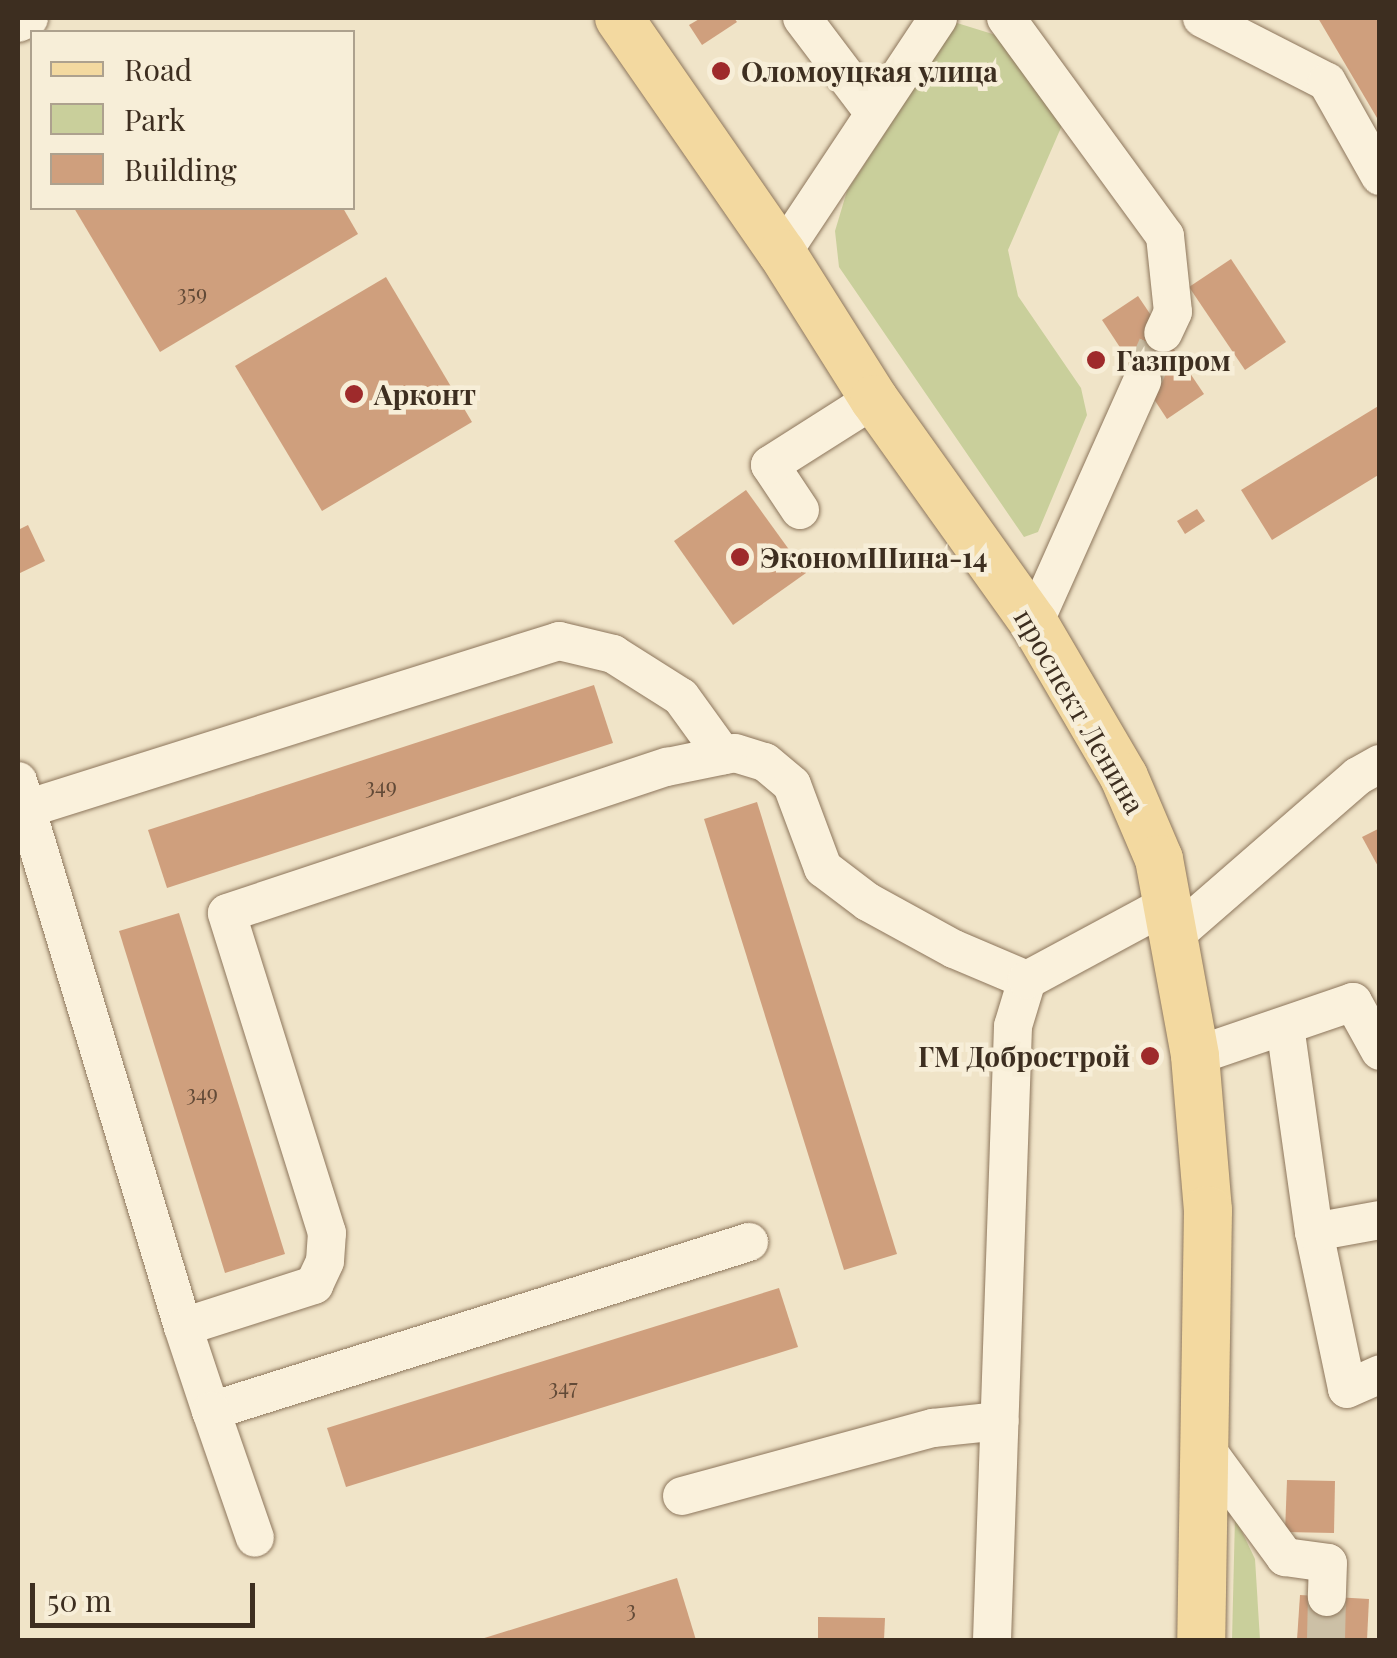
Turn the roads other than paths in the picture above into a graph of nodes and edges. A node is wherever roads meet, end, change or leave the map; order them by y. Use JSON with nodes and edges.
{"nodes":[{"id":1,"x":28,"y":18,"type":"edge"},
{"id":2,"x":618,"y":18,"type":"edge"},
{"id":3,"x":802,"y":18,"type":"edge"},
{"id":4,"x":938,"y":18,"type":"edge"},
{"id":5,"x":1006,"y":18,"type":"edge"},
{"id":6,"x":1202,"y":18,"type":"edge"},
{"id":7,"x":18,"y":22,"type":"edge"},
{"id":8,"x":873,"y":112,"type":"junction"},
{"id":9,"x":1380,"y":176,"type":"edge"},
{"id":10,"x":782,"y":254,"type":"junction"},
{"id":11,"x":1163,"y":333,"type":"tunnel mouth"},
{"id":12,"x":1142,"y":380,"type":"tunnel mouth"},
{"id":13,"x":874,"y":399,"type":"junction"},
{"id":14,"x":800,"y":510,"type":"dead end"},
{"id":15,"x":1034,"y":624,"type":"junction"},
{"id":16,"x":723,"y":755,"type":"junction"},
{"id":17,"x":1380,"y":764,"type":"edge"},
{"id":18,"x":22,"y":795,"type":"edge"},
{"id":19,"x":1172,"y":919,"type":"junction"},
{"id":20,"x":1026,"y":980,"type":"junction"},
{"id":21,"x":1285,"y":1026,"type":"junction"},
{"id":22,"x":1380,"y":1051,"type":"edge"},
{"id":23,"x":1195,"y":1056,"type":"junction"},
{"id":24,"x":1380,"y":1220,"type":"edge"},
{"id":25,"x":1314,"y":1232,"type":"junction"},
{"id":26,"x":749,"y":1242,"type":"dead end"},
{"id":27,"x":183,"y":1327,"type":"junction"},
{"id":28,"x":1380,"y":1374,"type":"edge"},
{"id":29,"x":210,"y":1411,"type":"junction"},
{"id":30,"x":1000,"y":1420,"type":"junction"},
{"id":31,"x":1206,"y":1449,"type":"junction"},
{"id":32,"x":682,"y":1496,"type":"dead end"},
{"id":33,"x":255,"y":1538,"type":"dead end"},
{"id":34,"x":1326,"y":1597,"type":"tunnel mouth"},
{"id":35,"x":992,"y":1640,"type":"edge"},
{"id":36,"x":1201,"y":1640,"type":"edge"}],
"edges":[{"from":1,"to":7,"type":"street"},
{"from":2,"to":10,"type":"main road","name":"проспект Ленина"},
{"from":3,"to":8,"type":"street"},
{"from":4,"to":8,"type":"street"},
{"from":5,"to":11,"type":"street"},
{"from":6,"to":9,"type":"street"},
{"from":8,"to":10,"type":"street"},
{"from":10,"to":13,"type":"main road","name":"проспект Ленина"},
{"from":12,"to":15,"type":"street"},
{"from":13,"to":14,"type":"street"},
{"from":13,"to":15,"type":"main road","name":"проспект Ленина"},
{"from":15,"to":19,"type":"main road","name":"проспект Ленина"},
{"from":16,"to":18,"type":"street"},
{"from":16,"to":20,"type":"street"},
{"from":16,"to":27,"type":"street"},
{"from":17,"to":19,"type":"street"},
{"from":18,"to":27,"type":"street"},
{"from":19,"to":20,"type":"street"},
{"from":19,"to":23,"type":"main road","name":"проспект Ленина"},
{"from":20,"to":30,"type":"street"},
{"from":21,"to":22,"type":"street"},
{"from":21,"to":23,"type":"street"},
{"from":21,"to":25,"type":"street"},
{"from":23,"to":31,"type":"main road","name":"проспект Ленина"},
{"from":24,"to":25,"type":"street"},
{"from":25,"to":28,"type":"street"},
{"from":26,"to":29,"type":"street"},
{"from":27,"to":29,"type":"street"},
{"from":29,"to":33,"type":"street"},
{"from":30,"to":32,"type":"street"},
{"from":30,"to":35,"type":"street"},
{"from":31,"to":34,"type":"street"},
{"from":31,"to":36,"type":"main road","name":"проспект Ленина"}]}
